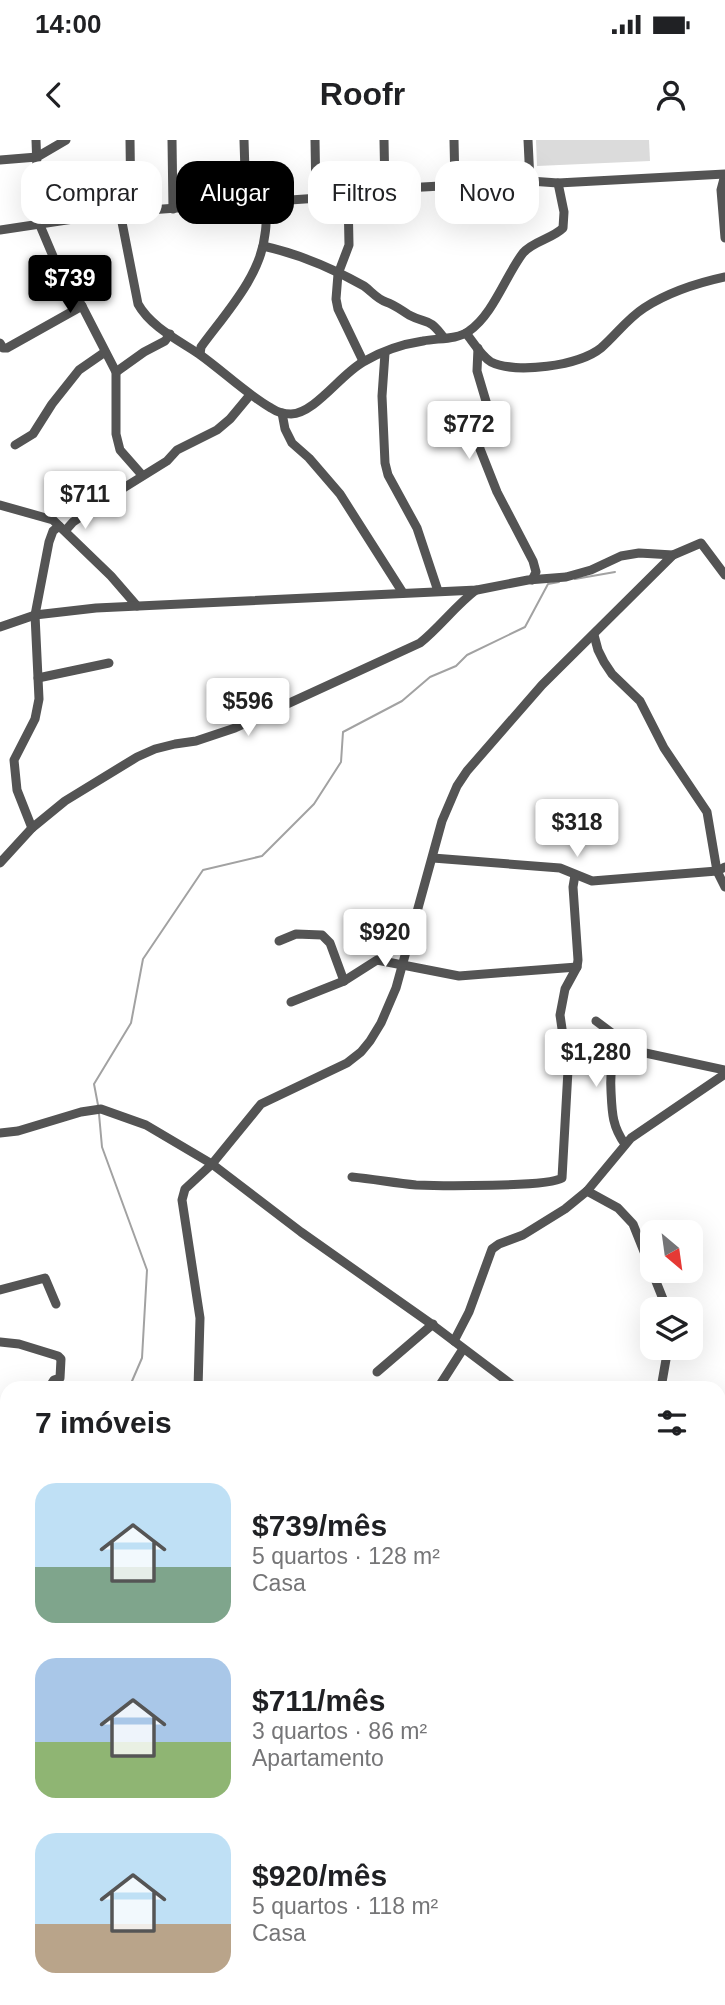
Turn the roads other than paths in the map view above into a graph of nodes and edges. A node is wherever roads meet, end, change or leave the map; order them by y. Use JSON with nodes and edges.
{"nodes":[{"id":1,"x":36,"y":140,"type":"edge"},
{"id":2,"x":66,"y":140,"type":"edge"},
{"id":3,"x":130,"y":140,"type":"edge"},
{"id":4,"x":172,"y":140,"type":"edge"},
{"id":5,"x":244,"y":140,"type":"edge"},
{"id":6,"x":315,"y":140,"type":"edge"},
{"id":7,"x":384,"y":140,"type":"edge"},
{"id":8,"x":454,"y":140,"type":"edge"},
{"id":9,"x":528,"y":140,"type":"edge"},
{"id":10,"x":37,"y":156,"type":"junction"},
{"id":11,"x":0,"y":160,"type":"edge"},
{"id":12,"x":37,"y":161,"type":"edge"},
{"id":13,"x":130,"y":161,"type":"edge"},
{"id":14,"x":245,"y":161,"type":"edge"},
{"id":15,"x":315,"y":161,"type":"edge"},
{"id":16,"x":384,"y":161,"type":"edge"},
{"id":17,"x":454,"y":161,"type":"edge"},
{"id":18,"x":529,"y":161,"type":"edge"},
{"id":19,"x":725,"y":175,"type":"edge"},
{"id":20,"x":539,"y":182,"type":"edge"},
{"id":21,"x":558,"y":183,"type":"junction"},
{"id":22,"x":173,"y":209,"type":"junction"},
{"id":23,"x":176,"y":209,"type":"edge"},
{"id":24,"x":162,"y":210,"type":"edge"},
{"id":25,"x":33,"y":224,"type":"edge"},
{"id":26,"x":39,"y":224,"type":"edge"},
{"id":27,"x":122,"y":224,"type":"edge"},
{"id":28,"x":264,"y":224,"type":"edge"},
{"id":29,"x":349,"y":224,"type":"edge"},
{"id":30,"x":0,"y":230,"type":"edge"},
{"id":31,"x":725,"y":238,"type":"edge"},
{"id":32,"x":263,"y":246,"type":"junction"},
{"id":33,"x":338,"y":274,"type":"junction"},
{"id":34,"x":725,"y":277,"type":"edge"},
{"id":35,"x":82,"y":306,"type":"junction"},
{"id":36,"x":466,"y":333,"type":"junction"},
{"id":37,"x":170,"y":334,"type":"junction"},
{"id":38,"x":444,"y":338,"type":"junction"},
{"id":39,"x":0,"y":343,"type":"edge"},
{"id":40,"x":478,"y":348,"type":"junction"},
{"id":41,"x":105,"y":352,"type":"junction"},
{"id":42,"x":385,"y":353,"type":"junction"},
{"id":43,"x":200,"y":355,"type":"junction"},
{"id":44,"x":363,"y":362,"type":"junction"},
{"id":45,"x":116,"y":372,"type":"junction"},
{"id":46,"x":250,"y":395,"type":"junction"},
{"id":47,"x":282,"y":413,"type":"junction"},
{"id":48,"x":15,"y":445,"type":"dead end"},
{"id":49,"x":142,"y":475,"type":"junction"},
{"id":50,"x":0,"y":505,"type":"edge"},
{"id":51,"x":73,"y":522,"type":"junction"},
{"id":52,"x":59,"y":526,"type":"junction"},
{"id":53,"x":673,"y":555,"type":"junction"},
{"id":54,"x":725,"y":575,"type":"edge"},
{"id":55,"x":532,"y":580,"type":"junction"},
{"id":56,"x":477,"y":590,"type":"junction"},
{"id":57,"x":438,"y":592,"type":"junction"},
{"id":58,"x":403,"y":593,"type":"junction"},
{"id":59,"x":137,"y":606,"type":"junction"},
{"id":60,"x":35,"y":615,"type":"junction"},
{"id":61,"x":0,"y":627,"type":"edge"},
{"id":62,"x":594,"y":635,"type":"junction"},
{"id":63,"x":109,"y":663,"type":"dead end"},
{"id":64,"x":38,"y":678,"type":"junction"},
{"id":65,"x":33,"y":828,"type":"junction"},
{"id":66,"x":433,"y":858,"type":"junction"},
{"id":67,"x":0,"y":863,"type":"edge"},
{"id":68,"x":721,"y":869,"type":"edge"},
{"id":69,"x":575,"y":875,"type":"junction"},
{"id":70,"x":725,"y":887,"type":"edge"},
{"id":71,"x":279,"y":942,"type":"dead end"},
{"id":72,"x":402,"y":965,"type":"junction"},
{"id":73,"x":577,"y":967,"type":"junction"},
{"id":74,"x":344,"y":981,"type":"junction"},
{"id":75,"x":291,"y":1002,"type":"dead end"},
{"id":76,"x":596,"y":1021,"type":"dead end"},
{"id":77,"x":631,"y":1049,"type":"junction"},
{"id":78,"x":725,"y":1072,"type":"edge"},
{"id":79,"x":0,"y":1133,"type":"edge"},
{"id":80,"x":625,"y":1144,"type":"junction"},
{"id":81,"x":212,"y":1164,"type":"junction"},
{"id":82,"x":352,"y":1177,"type":"dead end"},
{"id":83,"x":587,"y":1191,"type":"junction"},
{"id":84,"x":0,"y":1290,"type":"edge"},
{"id":85,"x":662,"y":1297,"type":"edge"},
{"id":86,"x":56,"y":1304,"type":"dead end"},
{"id":87,"x":433,"y":1324,"type":"junction"},
{"id":88,"x":454,"y":1341,"type":"junction"},
{"id":89,"x":0,"y":1342,"type":"edge"},
{"id":90,"x":463,"y":1349,"type":"junction"},
{"id":91,"x":666,"y":1360,"type":"edge"},
{"id":92,"x":377,"y":1372,"type":"dead end"},
{"id":93,"x":53,"y":1381,"type":"edge"},
{"id":94,"x":198,"y":1381,"type":"edge"},
{"id":95,"x":442,"y":1381,"type":"edge"},
{"id":96,"x":506,"y":1381,"type":"edge"},
{"id":97,"x":662,"y":1381,"type":"edge"}],
"edges":[{"from":1,"to":10,"type":"street"},
{"from":2,"to":10,"type":"street"},
{"from":3,"to":13,"type":"street"},
{"from":4,"to":22,"type":"street"},
{"from":5,"to":14,"type":"street"},
{"from":6,"to":15,"type":"street"},
{"from":7,"to":16,"type":"street"},
{"from":8,"to":17,"type":"street"},
{"from":9,"to":18,"type":"street"},
{"from":10,"to":11,"type":"street"},
{"from":10,"to":12,"type":"street"},
{"from":19,"to":21,"type":"street"},
{"from":19,"to":31,"type":"street"},
{"from":20,"to":21,"type":"street"},
{"from":21,"to":36,"type":"street"},
{"from":22,"to":23,"type":"street"},
{"from":22,"to":24,"type":"street"},
{"from":25,"to":30,"type":"street"},
{"from":26,"to":35,"type":"street"},
{"from":27,"to":37,"type":"street"},
{"from":28,"to":32,"type":"street"},
{"from":29,"to":33,"type":"street"},
{"from":32,"to":33,"type":"street"},
{"from":32,"to":43,"type":"street"},
{"from":33,"to":38,"type":"street"},
{"from":33,"to":44,"type":"street"},
{"from":34,"to":40,"type":"street"},
{"from":35,"to":39,"type":"street"},
{"from":35,"to":41,"type":"street"},
{"from":36,"to":38,"type":"street"},
{"from":36,"to":40,"type":"street"},
{"from":37,"to":43,"type":"street"},
{"from":37,"to":45,"type":"street"},
{"from":38,"to":42,"type":"street"},
{"from":40,"to":55,"type":"street"},
{"from":41,"to":45,"type":"street"},
{"from":41,"to":48,"type":"street"},
{"from":42,"to":44,"type":"street"},
{"from":42,"to":57,"type":"street"},
{"from":43,"to":46,"type":"street"},
{"from":44,"to":47,"type":"street"},
{"from":45,"to":49,"type":"street"},
{"from":46,"to":47,"type":"street"},
{"from":46,"to":49,"type":"street"},
{"from":47,"to":58,"type":"street"},
{"from":49,"to":51,"type":"street"},
{"from":50,"to":52,"type":"street"},
{"from":51,"to":52,"type":"street"},
{"from":51,"to":52,"type":"street"},
{"from":52,"to":59,"type":"street"},
{"from":52,"to":60,"type":"street"},
{"from":53,"to":54,"type":"street"},
{"from":53,"to":55,"type":"street"},
{"from":53,"to":62,"type":"street"},
{"from":55,"to":56,"type":"street"},
{"from":56,"to":57,"type":"street"},
{"from":56,"to":65,"type":"street"},
{"from":57,"to":58,"type":"street"},
{"from":58,"to":59,"type":"street"},
{"from":59,"to":60,"type":"street"},
{"from":60,"to":61,"type":"street"},
{"from":60,"to":64,"type":"street"},
{"from":62,"to":66,"type":"street"},
{"from":62,"to":68,"type":"street"},
{"from":63,"to":64,"type":"street"},
{"from":64,"to":65,"type":"street"},
{"from":65,"to":67,"type":"street"},
{"from":66,"to":69,"type":"street"},
{"from":66,"to":72,"type":"street"},
{"from":68,"to":69,"type":"street"},
{"from":68,"to":70,"type":"street"},
{"from":69,"to":73,"type":"street"},
{"from":71,"to":74,"type":"street"},
{"from":72,"to":73,"type":"street"},
{"from":72,"to":74,"type":"street"},
{"from":72,"to":81,"type":"street"},
{"from":73,"to":82,"type":"street"},
{"from":74,"to":75,"type":"street"},
{"from":76,"to":77,"type":"street"},
{"from":77,"to":78,"type":"street"},
{"from":77,"to":80,"type":"street"},
{"from":78,"to":80,"type":"street"},
{"from":79,"to":81,"type":"street"},
{"from":80,"to":83,"type":"street"},
{"from":81,"to":87,"type":"street"},
{"from":81,"to":94,"type":"street"},
{"from":83,"to":85,"type":"street"},
{"from":83,"to":88,"type":"street"},
{"from":84,"to":86,"type":"street"},
{"from":87,"to":88,"type":"street"},
{"from":87,"to":92,"type":"street"},
{"from":88,"to":90,"type":"street"},
{"from":89,"to":93,"type":"street"},
{"from":90,"to":95,"type":"street"},
{"from":90,"to":96,"type":"street"},
{"from":91,"to":97,"type":"street"}]}
